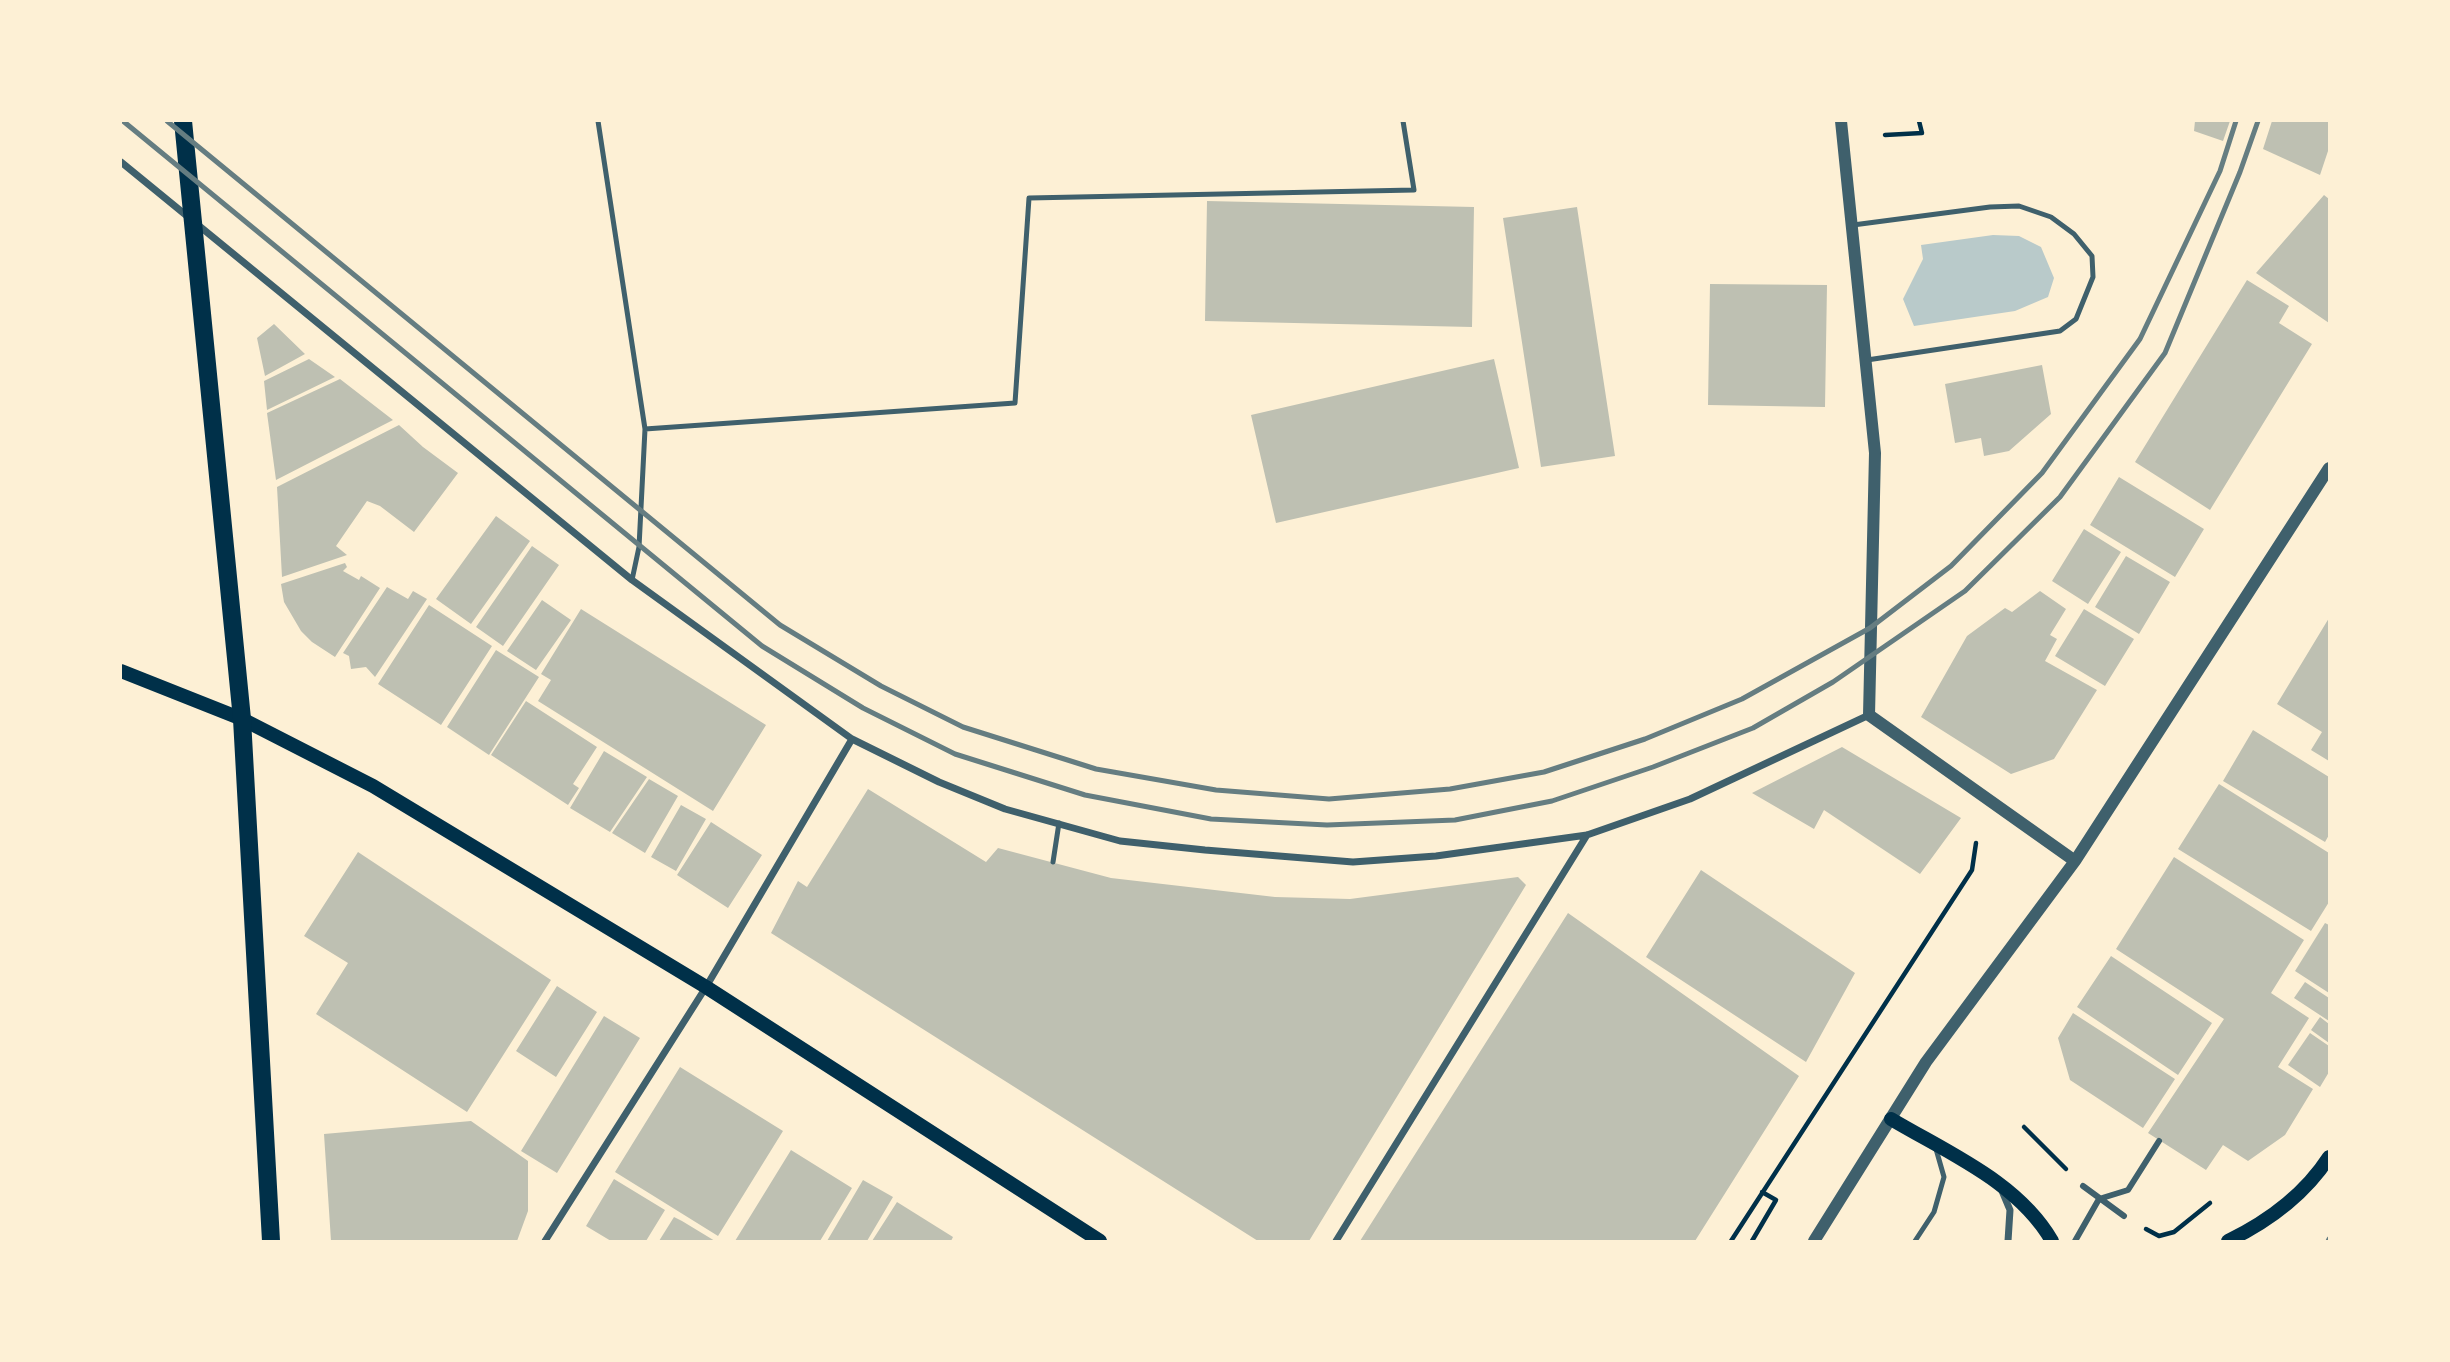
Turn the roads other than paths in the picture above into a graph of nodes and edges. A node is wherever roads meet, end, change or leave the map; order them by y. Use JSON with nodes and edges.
{"nodes":[{"id":1,"x":183,"y":121,"type":"edge"},
{"id":2,"x":598,"y":121,"type":"edge"},
{"id":3,"x":1403,"y":121,"type":"edge"},
{"id":4,"x":1841,"y":121,"type":"edge"},
{"id":5,"x":121,"y":162,"type":"edge"},
{"id":6,"x":191,"y":221,"type":"junction"},
{"id":7,"x":1853,"y":225,"type":"junction"},
{"id":8,"x":1866,"y":360,"type":"junction"},
{"id":9,"x":645,"y":429,"type":"junction"},
{"id":10,"x":2329,"y":468,"type":"edge"},
{"id":11,"x":632,"y":580,"type":"junction"},
{"id":12,"x":121,"y":671,"type":"edge"},
{"id":13,"x":1869,"y":715,"type":"junction"},
{"id":14,"x":242,"y":719,"type":"junction"},
{"id":15,"x":852,"y":739,"type":"junction"},
{"id":16,"x":1059,"y":824,"type":"junction"},
{"id":17,"x":1587,"y":835,"type":"junction"},
{"id":18,"x":2075,"y":861,"type":"junction"},
{"id":19,"x":1053,"y":862,"type":"dead end"},
{"id":20,"x":706,"y":987,"type":"junction"},
{"id":21,"x":1891,"y":1119,"type":"junction"},
{"id":22,"x":2159,"y":1141,"type":"dead end"},
{"id":23,"x":1935,"y":1146,"type":"junction"},
{"id":24,"x":2329,"y":1157,"type":"edge"},
{"id":25,"x":2000,"y":1184,"type":"junction"},
{"id":26,"x":2082,"y":1186,"type":"road end"},
{"id":27,"x":2099,"y":1199,"type":"junction"},
{"id":28,"x":2124,"y":1216,"type":"dead end"},
{"id":29,"x":271,"y":1241,"type":"edge"},
{"id":30,"x":545,"y":1241,"type":"edge"},
{"id":31,"x":1100,"y":1241,"type":"edge"},
{"id":32,"x":1336,"y":1241,"type":"edge"},
{"id":33,"x":1814,"y":1241,"type":"edge"},
{"id":34,"x":1915,"y":1241,"type":"edge"},
{"id":35,"x":2008,"y":1241,"type":"edge"},
{"id":36,"x":2052,"y":1241,"type":"edge"},
{"id":37,"x":2075,"y":1241,"type":"edge"},
{"id":38,"x":2228,"y":1241,"type":"edge"}],
"edges":[{"from":1,"to":6,"type":"main road"},
{"from":2,"to":9,"type":"lane"},
{"from":3,"to":9,"type":"lane"},
{"from":4,"to":7,"type":"street"},
{"from":5,"to":6,"type":"street"},
{"from":6,"to":11,"type":"street"},
{"from":6,"to":14,"type":"main road"},
{"from":7,"to":8,"type":"street"},
{"from":7,"to":8,"type":"lane"},
{"from":8,"to":13,"type":"street"},
{"from":9,"to":11,"type":"lane"},
{"from":10,"to":18,"type":"street"},
{"from":11,"to":15,"type":"street"},
{"from":12,"to":14,"type":"main road"},
{"from":13,"to":17,"type":"street"},
{"from":13,"to":18,"type":"street"},
{"from":14,"to":20,"type":"main road"},
{"from":14,"to":29,"type":"main road"},
{"from":15,"to":16,"type":"street"},
{"from":15,"to":20,"type":"street"},
{"from":16,"to":17,"type":"street"},
{"from":16,"to":19,"type":"lane"},
{"from":17,"to":32,"type":"street"},
{"from":18,"to":21,"type":"street"},
{"from":20,"to":30,"type":"street"},
{"from":20,"to":31,"type":"main road"},
{"from":21,"to":23,"type":"main road"},
{"from":21,"to":33,"type":"street"},
{"from":22,"to":27,"type":"street"},
{"from":23,"to":25,"type":"main road"},
{"from":23,"to":34,"type":"lane"},
{"from":24,"to":38,"type":"main road"},
{"from":25,"to":35,"type":"street"},
{"from":25,"to":36,"type":"main road"},
{"from":26,"to":27,"type":"street"},
{"from":27,"to":28,"type":"street"},
{"from":27,"to":37,"type":"street"}]}
